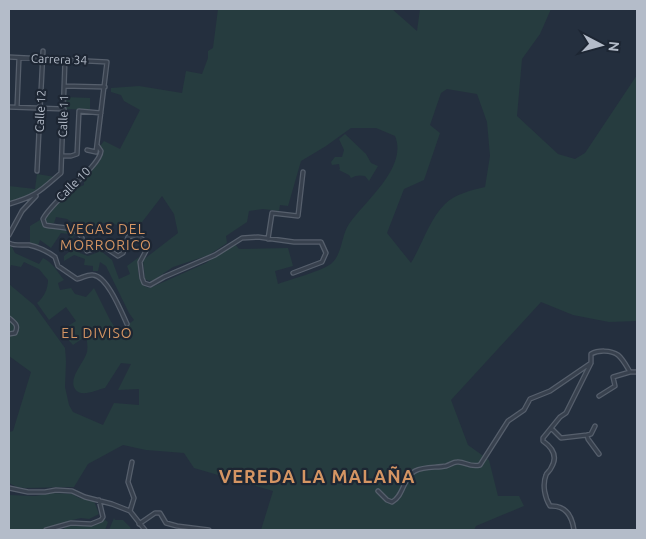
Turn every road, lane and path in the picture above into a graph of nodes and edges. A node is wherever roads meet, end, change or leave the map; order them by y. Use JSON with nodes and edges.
{"nodes":[{"id":1,"x":42,"y":50,"type":"dead end"},
{"id":2,"x":9,"y":57,"type":"edge"},
{"id":3,"x":19,"y":58,"type":"junction"},
{"id":4,"x":42,"y":59,"type":"junction"},
{"id":5,"x":65,"y":60,"type":"junction"},
{"id":6,"x":108,"y":63,"type":"joint"},
{"id":7,"x":64,"y":86,"type":"junction"},
{"id":8,"x":105,"y":87,"type":"junction"},
{"id":9,"x":9,"y":107,"type":"edge"},
{"id":10,"x":17,"y":107,"type":"junction"},
{"id":11,"x":40,"y":108,"type":"junction"},
{"id":12,"x":64,"y":109,"type":"junction"},
{"id":13,"x":101,"y":113,"type":"junction"},
{"id":14,"x":97,"y":145,"type":"junction"},
{"id":15,"x":87,"y":150,"type":"dead end"},
{"id":16,"x":62,"y":156,"type":"junction"},
{"id":17,"x":37,"y":171,"type":"dead end"},
{"id":18,"x":303,"y":172,"type":"dead end"},
{"id":19,"x":38,"y":193,"type":"junction"},
{"id":20,"x":9,"y":204,"type":"edge"},
{"id":21,"x":9,"y":235,"type":"edge"},
{"id":22,"x":268,"y":238,"type":"junction"},
{"id":23,"x":9,"y":243,"type":"edge"},
{"id":24,"x":293,"y":272,"type":"dead end"},
{"id":25,"x":9,"y":318,"type":"edge"},
{"id":26,"x":126,"y":324,"type":"dead end"},
{"id":27,"x":9,"y":334,"type":"edge"},
{"id":28,"x":591,"y":363,"type":"junction"},
{"id":29,"x":630,"y":372,"type":"junction"},
{"id":30,"x":637,"y":372,"type":"edge"},
{"id":31,"x":599,"y":396,"type":"dead end"},
{"id":32,"x":595,"y":426,"type":"dead end"},
{"id":33,"x":551,"y":428,"type":"junction"},
{"id":34,"x":587,"y":435,"type":"junction"},
{"id":35,"x":600,"y":454,"type":"dead end"},
{"id":36,"x":132,"y":462,"type":"dead end"},
{"id":37,"x":9,"y":488,"type":"edge"},
{"id":38,"x":378,"y":491,"type":"dead end"},
{"id":39,"x":99,"y":500,"type":"junction"},
{"id":40,"x":130,"y":511,"type":"junction"},
{"id":41,"x":139,"y":524,"type":"junction"},
{"id":42,"x":46,"y":530,"type":"edge"},
{"id":43,"x":145,"y":530,"type":"edge"},
{"id":44,"x":209,"y":530,"type":"edge"},
{"id":45,"x":574,"y":530,"type":"edge"}],
"edges":[{"from":1,"to":4,"type":"street","name":"Calle 12"},
{"from":2,"to":3,"type":"street","name":"Carrera 34"},
{"from":3,"to":4,"type":"street","name":"Carrera 34"},
{"from":3,"to":10,"type":"street"},
{"from":4,"to":5,"type":"street","name":"Carrera 34"},
{"from":4,"to":11,"type":"street","name":"Calle 12"},
{"from":5,"to":6,"type":"street","name":"Carrera 34"},
{"from":5,"to":7,"type":"street","name":"Calle 11"},
{"from":6,"to":8,"type":"street","name":"Calle 10"},
{"from":7,"to":8,"type":"street"},
{"from":7,"to":12,"type":"street","name":"Calle 11"},
{"from":8,"to":13,"type":"street","name":"Calle 10"},
{"from":9,"to":10,"type":"street"},
{"from":10,"to":11,"type":"street"},
{"from":11,"to":12,"type":"street"},
{"from":11,"to":17,"type":"street","name":"Calle 12"},
{"from":12,"to":16,"type":"street","name":"Calle 11"},
{"from":13,"to":14,"type":"street","name":"Calle 10"},
{"from":13,"to":16,"type":"street"},
{"from":14,"to":15,"type":"street","name":"Calle 10"},
{"from":14,"to":22,"type":"street","name":"Calle 10"},
{"from":16,"to":19,"type":"street","name":"Calle 11"},
{"from":18,"to":22,"type":"street"},
{"from":19,"to":20,"type":"street"},
{"from":19,"to":21,"type":"street"},
{"from":22,"to":24,"type":"street"},
{"from":23,"to":26,"type":"street"},
{"from":25,"to":27,"type":"street"},
{"from":28,"to":29,"type":"street"},
{"from":28,"to":33,"type":"street"},
{"from":28,"to":38,"type":"street"},
{"from":29,"to":30,"type":"street"},
{"from":29,"to":31,"type":"street"},
{"from":32,"to":34,"type":"street"},
{"from":33,"to":34,"type":"street"},
{"from":33,"to":45,"type":"street"},
{"from":34,"to":35,"type":"street"},
{"from":36,"to":40,"type":"street"},
{"from":37,"to":39,"type":"street"},
{"from":39,"to":40,"type":"street"},
{"from":39,"to":42,"type":"street"},
{"from":40,"to":41,"type":"street"},
{"from":41,"to":43,"type":"street"},
{"from":41,"to":44,"type":"street"}]}
